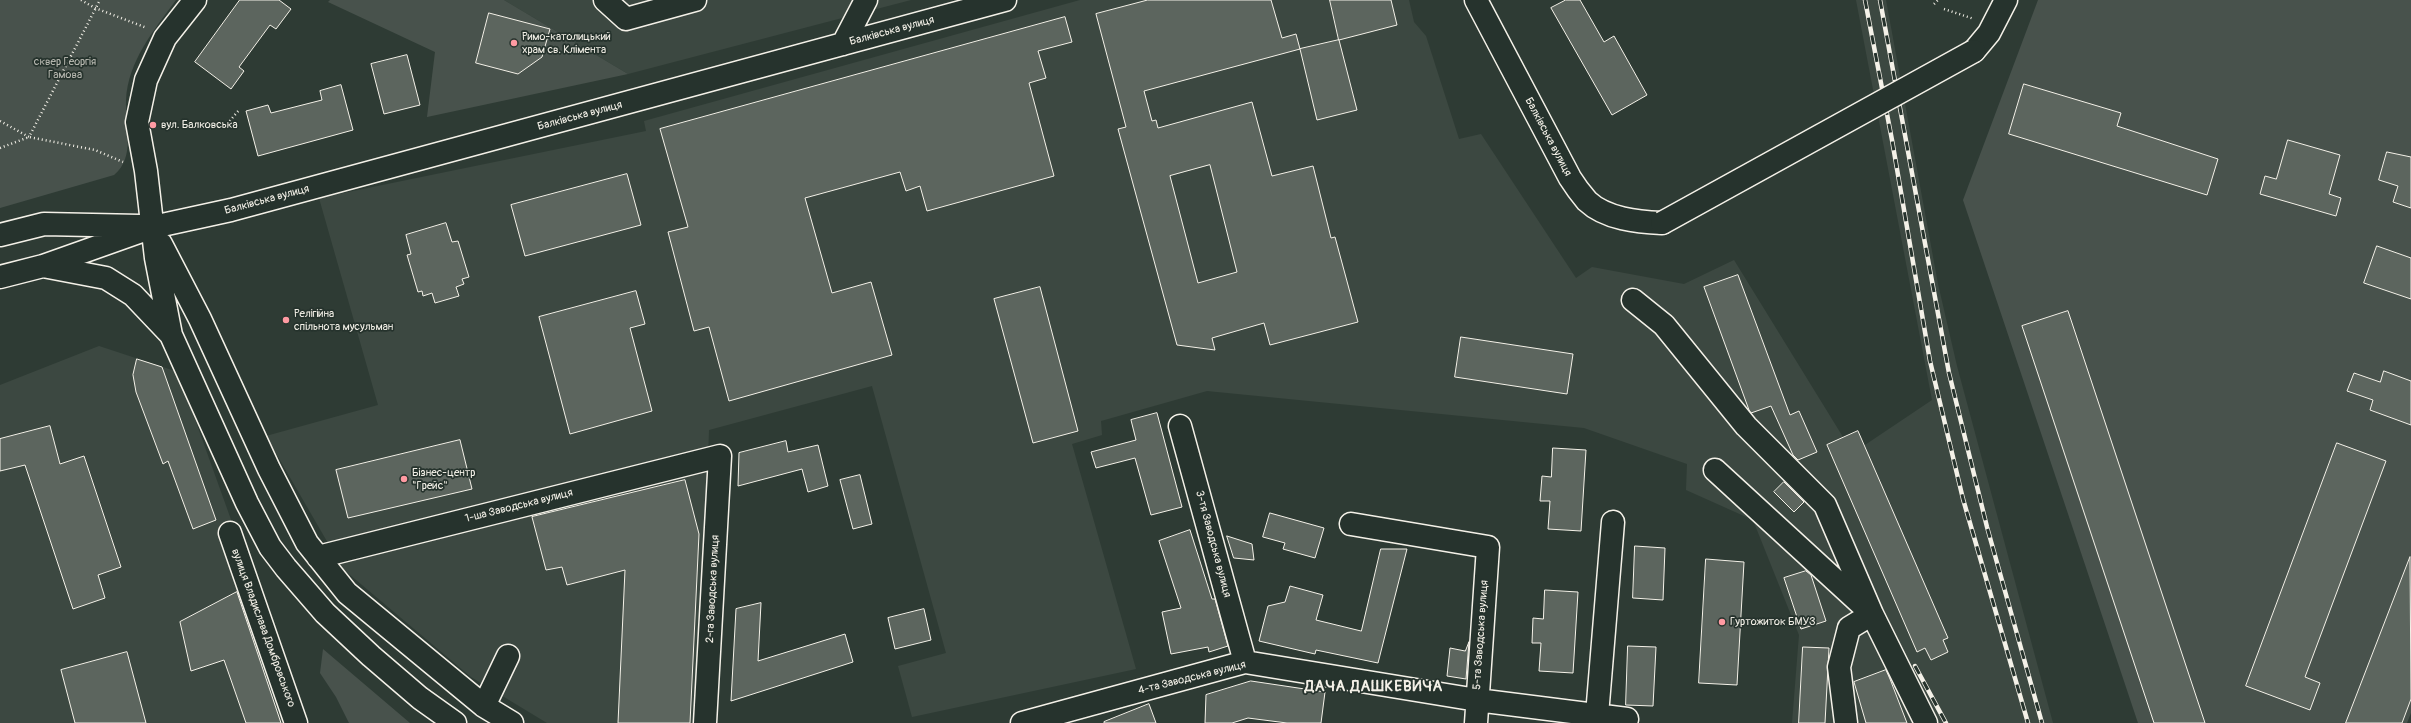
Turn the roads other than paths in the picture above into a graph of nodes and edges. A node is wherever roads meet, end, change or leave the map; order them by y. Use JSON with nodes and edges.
{"nodes":[{"id":1,"x":195,"y":0,"type":"edge"},
{"id":2,"x":605,"y":0,"type":"edge"},
{"id":3,"x":695,"y":0,"type":"edge"},
{"id":4,"x":866,"y":0,"type":"edge"},
{"id":5,"x":1476,"y":0,"type":"edge"},
{"id":6,"x":2006,"y":0,"type":"edge"},
{"id":7,"x":998,"y":1,"type":"edge"},
{"id":8,"x":843,"y":44,"type":"junction"},
{"id":9,"x":153,"y":226,"type":"junction"},
{"id":10,"x":0,"y":235,"type":"edge"},
{"id":11,"x":43,"y":266,"type":"junction"},
{"id":12,"x":0,"y":277,"type":"edge"},
{"id":13,"x":1633,"y":300,"type":"dead end"},
{"id":14,"x":171,"y":335,"type":"junction"},
{"id":15,"x":1180,"y":426,"type":"dead end"},
{"id":16,"x":720,"y":456,"type":"joint"},
{"id":17,"x":1715,"y":470,"type":"dead end"},
{"id":18,"x":1613,"y":522,"type":"dead end"},
{"id":19,"x":1351,"y":524,"type":"dead end"},
{"id":20,"x":230,"y":533,"type":"dead end"},
{"id":21,"x":318,"y":557,"type":"junction"},
{"id":22,"x":1872,"y":614,"type":"junction"},
{"id":23,"x":508,"y":656,"type":"dead end"},
{"id":24,"x":1245,"y":662,"type":"junction"},
{"id":25,"x":1477,"y":700,"type":"junction"},
{"id":26,"x":484,"y":706,"type":"junction"},
{"id":27,"x":1597,"y":715,"type":"junction"},
{"id":28,"x":1627,"y":719,"type":"dead end"},
{"id":29,"x":296,"y":723,"type":"edge"},
{"id":30,"x":455,"y":723,"type":"edge"},
{"id":31,"x":512,"y":723,"type":"edge"},
{"id":32,"x":705,"y":723,"type":"edge"},
{"id":33,"x":1025,"y":723,"type":"edge"},
{"id":34,"x":1476,"y":723,"type":"edge"},
{"id":35,"x":1846,"y":723,"type":"edge"},
{"id":36,"x":1926,"y":723,"type":"edge"}],
"edges":[{"from":1,"to":9,"type":"street"},
{"from":2,"to":3,"type":"street"},
{"from":4,"to":8,"type":"street"},
{"from":5,"to":6,"type":"street","name":"Балківська вулиця","bridge":true},
{"from":7,"to":8,"type":"street","name":"Балківська вулиця"},
{"from":8,"to":9,"type":"street","name":"Балківська вулиця"},
{"from":9,"to":10,"type":"street","name":"Балківська вулиця"},
{"from":9,"to":11,"type":"street","name":"Балківська вулиця"},
{"from":9,"to":14,"type":"street"},
{"from":9,"to":21,"type":"street"},
{"from":11,"to":12,"type":"street","name":"Балківська вулиця"},
{"from":11,"to":14,"type":"street"},
{"from":13,"to":22,"type":"street"},
{"from":14,"to":30,"type":"street"},
{"from":15,"to":24,"type":"street","name":"3-тя Заводська вулиця"},
{"from":16,"to":21,"type":"street","name":"1-ша Заводська вулиця"},
{"from":16,"to":32,"type":"street","name":"2-га Заводська вулиця"},
{"from":17,"to":22,"type":"street"},
{"from":18,"to":27,"type":"street"},
{"from":19,"to":25,"type":"street","name":"5-та Заводська вулиця"},
{"from":20,"to":29,"type":"street","name":"вулиця Владислава Домбровського"},
{"from":21,"to":26,"type":"street"},
{"from":22,"to":35,"type":"street"},
{"from":22,"to":36,"type":"street"},
{"from":23,"to":26,"type":"street"},
{"from":24,"to":25,"type":"street","name":"4-та Заводська вулиця"},
{"from":24,"to":33,"type":"street","name":"4-та Заводська вулиця"},
{"from":25,"to":27,"type":"street","name":"4-та Заводська вулиця"},
{"from":25,"to":34,"type":"street","name":"5-та Заводська вулиця"},
{"from":26,"to":31,"type":"street"},
{"from":27,"to":28,"type":"street","name":"4-та Заводська вулиця"}]}
